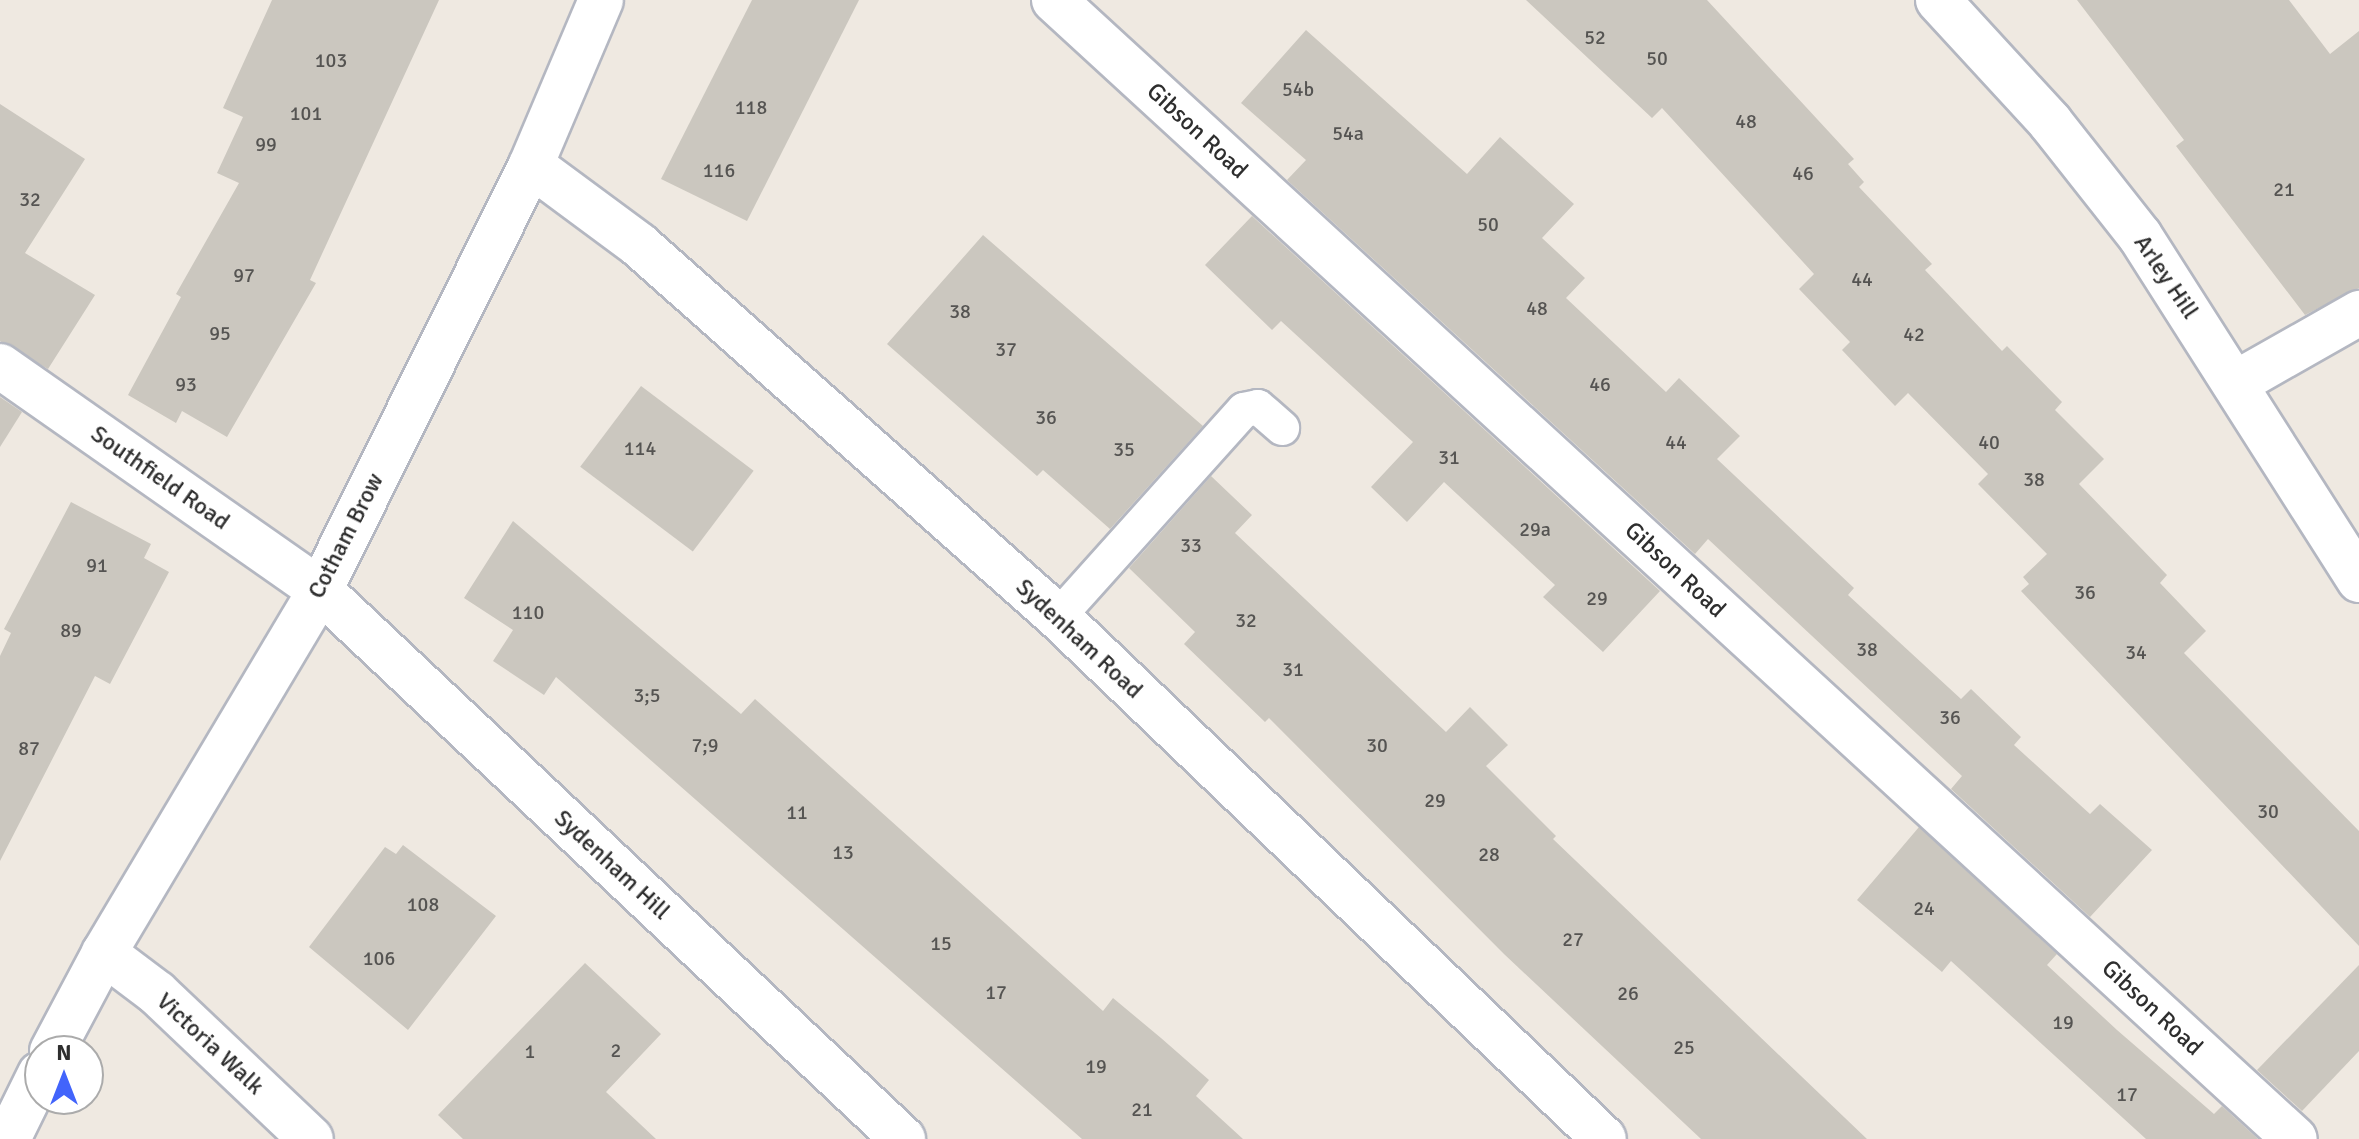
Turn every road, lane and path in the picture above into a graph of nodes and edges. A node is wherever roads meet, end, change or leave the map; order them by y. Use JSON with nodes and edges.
{"nodes":[{"id":1,"x":601,"y":0,"type":"edge"},
{"id":2,"x":1054,"y":0,"type":"edge"},
{"id":3,"x":1938,"y":0,"type":"edge"},
{"id":4,"x":531,"y":165,"type":"junction"},
{"id":5,"x":2359,"y":313,"type":"edge"},
{"id":6,"x":0,"y":366,"type":"edge"},
{"id":7,"x":2236,"y":383,"type":"junction"},
{"id":8,"x":1282,"y":428,"type":"dead end"},
{"id":9,"x":2359,"y":580,"type":"edge"},
{"id":10,"x":320,"y":590,"type":"junction"},
{"id":11,"x":1058,"y":617,"type":"junction"},
{"id":12,"x":104,"y":953,"type":"junction"},
{"id":13,"x":60,"y":1035,"type":"edge"},
{"id":14,"x":24,"y":1106,"type":"edge"},
{"id":15,"x":8,"y":1139,"type":"edge"},
{"id":16,"x":311,"y":1139,"type":"edge"},
{"id":17,"x":903,"y":1139,"type":"edge"},
{"id":18,"x":1604,"y":1139,"type":"edge"},
{"id":19,"x":2295,"y":1139,"type":"edge"}],
"edges":[{"from":1,"to":4,"type":"street","name":"Cotham Brow"},
{"from":2,"to":19,"type":"street","name":"Gibson Road"},
{"from":3,"to":7,"type":"street","name":"Arley Hill"},
{"from":4,"to":10,"type":"street","name":"Cotham Brow"},
{"from":4,"to":11,"type":"street","name":"Sydenham Road"},
{"from":5,"to":7,"type":"street"},
{"from":6,"to":10,"type":"street","name":"Southfield Road"},
{"from":7,"to":9,"type":"street","name":"Arley Hill"},
{"from":8,"to":11,"type":"lane"},
{"from":10,"to":12,"type":"street","name":"Cotham Brow"},
{"from":10,"to":17,"type":"street","name":"Sydenham Hill"},
{"from":11,"to":18,"type":"street","name":"Sydenham Road"},
{"from":12,"to":13,"type":"street","name":"Cotham Brow"},
{"from":12,"to":16,"type":"street","name":"Victoria Walk"},
{"from":14,"to":15,"type":"street"}]}
